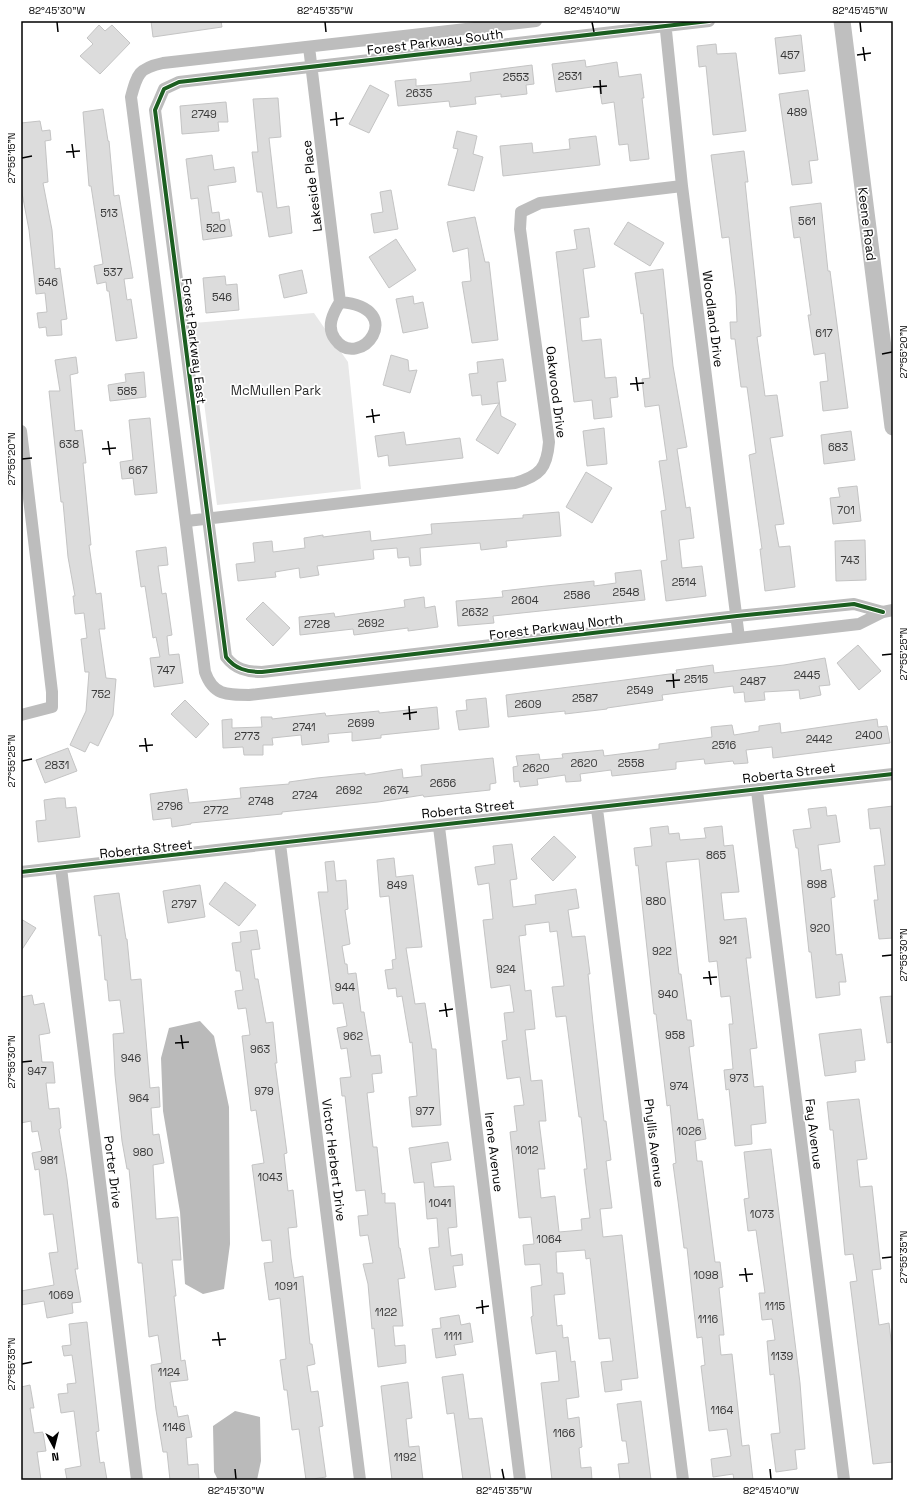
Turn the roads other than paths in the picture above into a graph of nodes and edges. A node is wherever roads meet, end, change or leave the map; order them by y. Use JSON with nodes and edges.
{"nodes":[{"id":1,"x":536,"y":21,"type":"edge"},
{"id":2,"x":709,"y":21,"type":"edge"},
{"id":3,"x":842,"y":21,"type":"edge"},
{"id":4,"x":665,"y":23,"type":"edge"},
{"id":5,"x":309,"y":47,"type":"junction"},
{"id":6,"x":311,"y":66,"type":"junction"},
{"id":7,"x":164,"y":89,"type":"joint"},
{"id":8,"x":682,"y":186,"type":"junction"},
{"id":9,"x":340,"y":302,"type":"dead end"},
{"id":10,"x":893,"y":427,"type":"edge"},
{"id":11,"x":21,"y":431,"type":"edge"},
{"id":12,"x":207,"y":519,"type":"junction"},
{"id":13,"x":187,"y":521,"type":"junction"},
{"id":14,"x":888,"y":611,"type":"edge"},
{"id":15,"x":737,"y":616,"type":"junction"},
{"id":16,"x":739,"y":638,"type":"junction"},
{"id":17,"x":370,"y":659,"type":"junction"},
{"id":18,"x":232,"y":666,"type":"joint"},
{"id":19,"x":373,"y":679,"type":"junction"},
{"id":20,"x":21,"y":715,"type":"edge"},
{"id":21,"x":893,"y":774,"type":"edge"},
{"id":22,"x":757,"y":791,"type":"junction"},
{"id":23,"x":597,"y":809,"type":"junction"},
{"id":24,"x":439,"y":827,"type":"junction"},
{"id":25,"x":280,"y":844,"type":"junction"},
{"id":26,"x":61,"y":868,"type":"junction"},
{"id":27,"x":21,"y":872,"type":"edge"},
{"id":28,"x":137,"y":1480,"type":"edge"},
{"id":29,"x":360,"y":1480,"type":"edge"},
{"id":30,"x":520,"y":1480,"type":"edge"},
{"id":31,"x":683,"y":1480,"type":"edge"},
{"id":32,"x":844,"y":1480,"type":"edge"}],
"edges":[{"from":1,"to":5,"type":"street","name":"Forest Parkway South"},
{"from":2,"to":4,"type":"street","name":"Forest Parkway South"},
{"from":3,"to":10,"type":"main road","name":"Keene Road"},
{"from":4,"to":6,"type":"street","name":"Forest Parkway South"},
{"from":4,"to":8,"type":"street","name":"Woodland Drive"},
{"from":5,"to":6,"type":"street","name":"Lakeside Place"},
{"from":5,"to":13,"type":"street","name":"Forest Parkway South"},
{"from":6,"to":7,"type":"street","name":"Forest Parkway South"},
{"from":6,"to":9,"type":"street","name":"Lakeside Place"},
{"from":7,"to":12,"type":"street","name":"Forest Parkway East"},
{"from":8,"to":12,"type":"street","name":"Oakwood Drive"},
{"from":8,"to":15,"type":"street","name":"Woodland Drive"},
{"from":11,"to":20,"type":"street"},
{"from":12,"to":13,"type":"street"},
{"from":12,"to":18,"type":"street","name":"Forest Parkway East"},
{"from":13,"to":19,"type":"street","name":"Forest Parkway North"},
{"from":14,"to":15,"type":"street","name":"Forest Parkway North"},
{"from":14,"to":16,"type":"street","name":"Forest Parkway North"},
{"from":15,"to":16,"type":"street","name":"Woodland Drive"},
{"from":15,"to":17,"type":"street","name":"Forest Parkway North"},
{"from":16,"to":19,"type":"street","name":"Forest Parkway North"},
{"from":17,"to":18,"type":"street","name":"Forest Parkway North"},
{"from":17,"to":19,"type":"street"},
{"from":21,"to":22,"type":"street","name":"Roberta Street"},
{"from":22,"to":23,"type":"street","name":"Roberta Street"},
{"from":22,"to":32,"type":"street","name":"Fay Avenue"},
{"from":23,"to":24,"type":"street","name":"Roberta Street"},
{"from":23,"to":31,"type":"street","name":"Phyllis Avenue"},
{"from":24,"to":25,"type":"street","name":"Roberta Street"},
{"from":24,"to":30,"type":"street","name":"Irene Avenue"},
{"from":25,"to":26,"type":"street","name":"Roberta Street"},
{"from":25,"to":29,"type":"street","name":"Victor Herbert Drive"},
{"from":26,"to":27,"type":"street","name":"Roberta Street"},
{"from":26,"to":28,"type":"street","name":"Porter Drive"}]}
